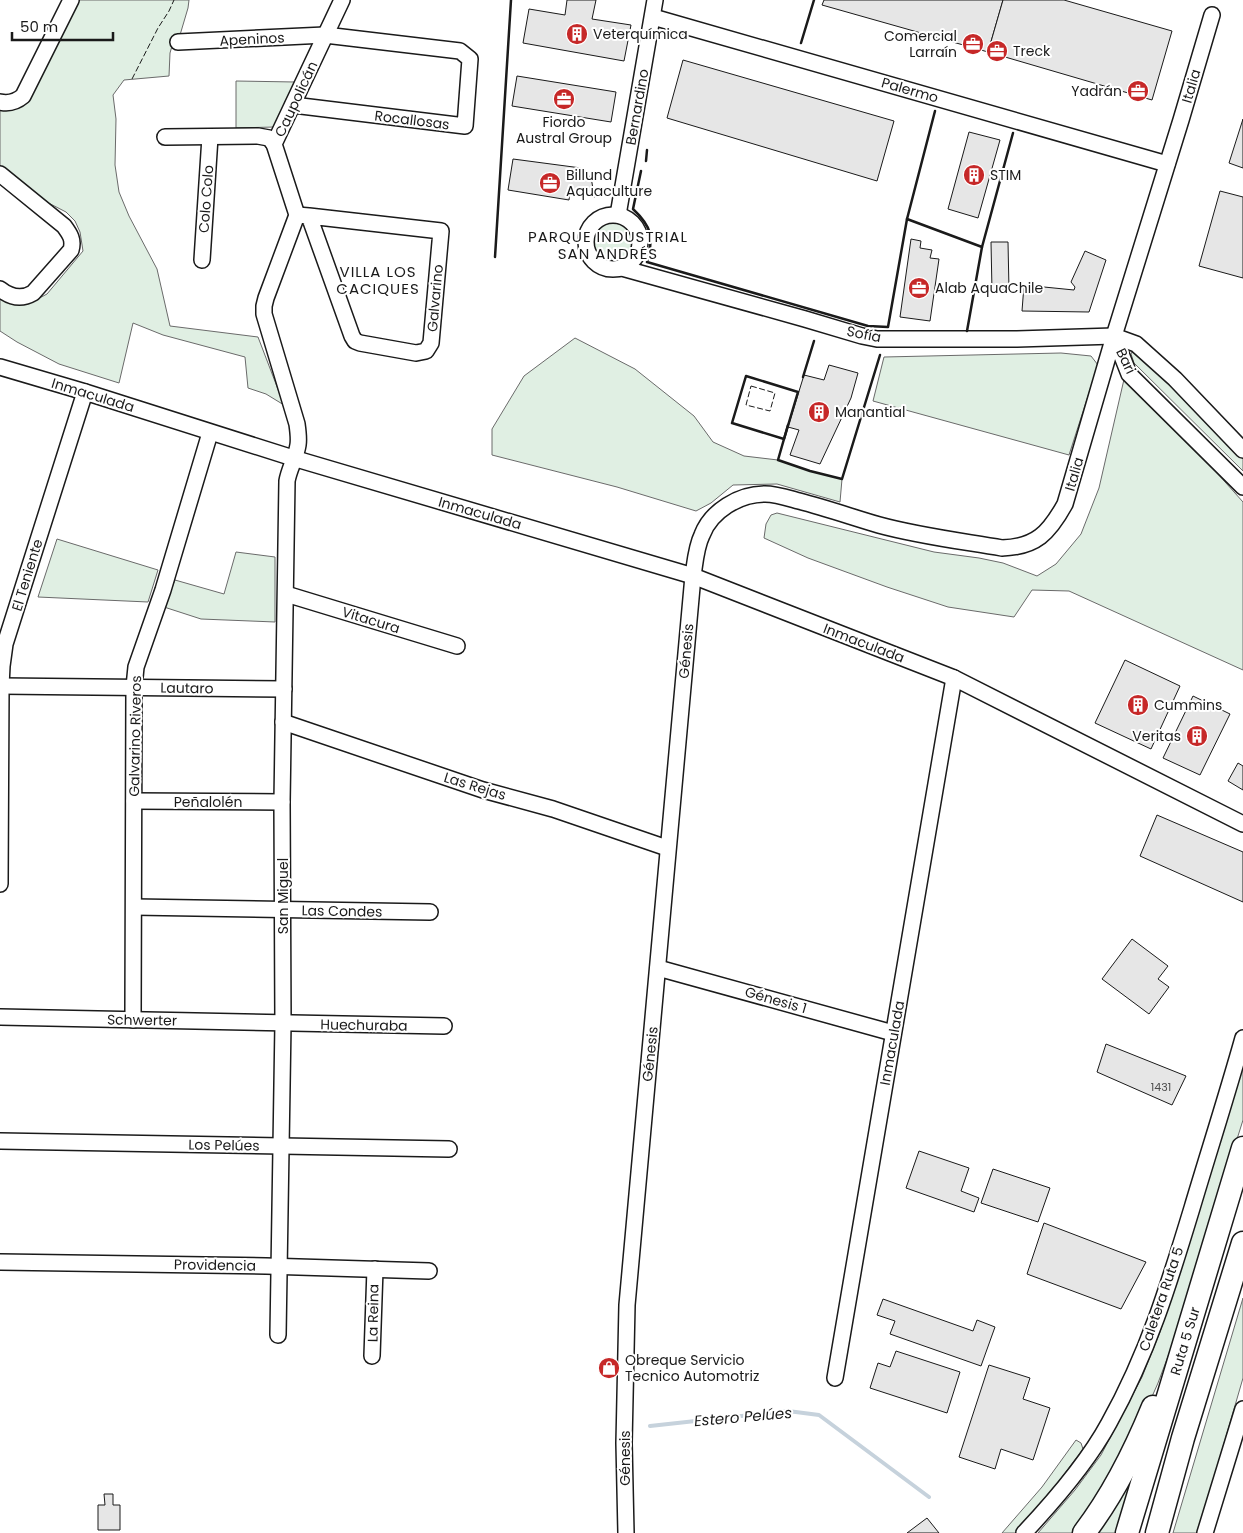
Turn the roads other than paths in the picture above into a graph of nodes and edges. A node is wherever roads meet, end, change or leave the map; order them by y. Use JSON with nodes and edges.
{"nodes":[{"id":1,"x":71,"y":0,"type":"edge"},
{"id":2,"x":342,"y":0,"type":"edge"},
{"id":3,"x":655,"y":0,"type":"edge"},
{"id":4,"x":1212,"y":15,"type":"dead end"},
{"id":5,"x":653,"y":17,"type":"junction"},
{"id":6,"x":325,"y":35,"type":"junction"},
{"id":7,"x":178,"y":42,"type":"dead end"},
{"id":8,"x":0,"y":102,"type":"edge"},
{"id":9,"x":293,"y":105,"type":"junction"},
{"id":10,"x":166,"y":136,"type":"dead end"},
{"id":11,"x":210,"y":137,"type":"junction"},
{"id":12,"x":274,"y":144,"type":"junction"},
{"id":13,"x":1167,"y":164,"type":"junction"},
{"id":14,"x":0,"y":174,"type":"edge"},
{"id":15,"x":303,"y":215,"type":"junction"},
{"id":16,"x":618,"y":215,"type":"junction"},
{"id":17,"x":202,"y":260,"type":"dead end"},
{"id":18,"x":622,"y":268,"type":"junction"},
{"id":19,"x":0,"y":289,"type":"edge"},
{"id":20,"x":1114,"y":336,"type":"junction"},
{"id":21,"x":0,"y":367,"type":"edge"},
{"id":22,"x":85,"y":392,"type":"junction"},
{"id":23,"x":210,"y":433,"type":"junction"},
{"id":24,"x":1243,"y":450,"type":"edge"},
{"id":25,"x":293,"y":458,"type":"junction"},
{"id":26,"x":1243,"y":487,"type":"edge"},
{"id":27,"x":693,"y":576,"type":"junction"},
{"id":28,"x":286,"y":594,"type":"junction"},
{"id":29,"x":3,"y":644,"type":"edge"},
{"id":30,"x":457,"y":646,"type":"dead end"},
{"id":31,"x":954,"y":678,"type":"junction"},
{"id":32,"x":1,"y":686,"type":"edge"},
{"id":33,"x":134,"y":687,"type":"junction"},
{"id":34,"x":284,"y":689,"type":"junction"},
{"id":35,"x":283,"y":722,"type":"junction"},
{"id":36,"x":134,"y":801,"type":"junction"},
{"id":37,"x":282,"y":802,"type":"junction"},
{"id":38,"x":1243,"y":824,"type":"edge"},
{"id":39,"x":668,"y":848,"type":"junction"},
{"id":40,"x":0,"y":884,"type":"edge"},
{"id":41,"x":134,"y":907,"type":"junction"},
{"id":42,"x":283,"y":910,"type":"junction"},
{"id":43,"x":430,"y":912,"type":"dead end"},
{"id":44,"x":658,"y":968,"type":"junction"},
{"id":45,"x":0,"y":1017,"type":"edge"},
{"id":46,"x":132,"y":1020,"type":"junction"},
{"id":47,"x":283,"y":1023,"type":"junction"},
{"id":48,"x":444,"y":1026,"type":"dead end"},
{"id":49,"x":893,"y":1033,"type":"junction"},
{"id":50,"x":1243,"y":1038,"type":"edge"},
{"id":51,"x":0,"y":1141,"type":"edge"},
{"id":52,"x":281,"y":1146,"type":"junction"},
{"id":53,"x":1243,"y":1148,"type":"edge"},
{"id":54,"x":449,"y":1149,"type":"dead end"},
{"id":55,"x":1243,"y":1243,"type":"edge"},
{"id":56,"x":0,"y":1262,"type":"edge"},
{"id":57,"x":279,"y":1267,"type":"junction"},
{"id":58,"x":375,"y":1269,"type":"junction"},
{"id":59,"x":429,"y":1271,"type":"dead end"},
{"id":60,"x":1202,"y":1286,"type":"junction"},
{"id":61,"x":278,"y":1335,"type":"dead end"},
{"id":62,"x":372,"y":1356,"type":"dead end"},
{"id":63,"x":835,"y":1378,"type":"dead end"},
{"id":64,"x":1243,"y":1409,"type":"edge"},
{"id":65,"x":1239,"y":1438,"type":"edge"},
{"id":66,"x":626,"y":1533,"type":"edge"},
{"id":67,"x":1024,"y":1533,"type":"edge"},
{"id":68,"x":1084,"y":1533,"type":"edge"},
{"id":69,"x":1127,"y":1533,"type":"edge"},
{"id":70,"x":1156,"y":1533,"type":"edge"},
{"id":71,"x":1205,"y":1533,"type":"edge"}],
"edges":[{"from":1,"to":8,"type":"street"},
{"from":2,"to":6,"type":"street","name":"Caupolicán"},
{"from":3,"to":5,"type":"street","name":"Bernardino"},
{"from":4,"to":13,"type":"street","name":"Italia"},
{"from":5,"to":13,"type":"street","name":"Palermo"},
{"from":5,"to":16,"type":"street","name":"Bernardino"},
{"from":6,"to":7,"type":"street","name":"Apeninos"},
{"from":6,"to":9,"type":"street","name":"Caupolicán"},
{"from":6,"to":9,"type":"street","name":"Rocallosas"},
{"from":9,"to":12,"type":"street","name":"Caupolicán"},
{"from":10,"to":11,"type":"street"},
{"from":11,"to":12,"type":"street"},
{"from":11,"to":17,"type":"street","name":"Colo Colo"},
{"from":12,"to":15,"type":"street","name":"Caupolicán"},
{"from":13,"to":20,"type":"street","name":"Italia"},
{"from":14,"to":19,"type":"street"},
{"from":15,"to":15,"type":"street","name":"Galvarino"},
{"from":15,"to":25,"type":"street"},
{"from":16,"to":18,"type":"street"},
{"from":16,"to":18,"type":"street"},
{"from":18,"to":20,"type":"street","name":"Sofía"},
{"from":20,"to":24,"type":"street","name":"Bari"},
{"from":20,"to":26,"type":"street","name":"Bari"},
{"from":20,"to":27,"type":"street","name":"Italia"},
{"from":21,"to":22,"type":"street","name":"Inmaculada"},
{"from":22,"to":23,"type":"street","name":"Inmaculada"},
{"from":22,"to":29,"type":"street","name":"El Teniente"},
{"from":23,"to":25,"type":"street","name":"Inmaculada"},
{"from":23,"to":33,"type":"street","name":"Galvarino Riveros"},
{"from":25,"to":27,"type":"street","name":"Inmaculada"},
{"from":25,"to":28,"type":"street","name":"San Miguel"},
{"from":27,"to":31,"type":"street","name":"Inmaculada"},
{"from":27,"to":39,"type":"street","name":"Génesis"},
{"from":28,"to":30,"type":"street","name":"Vitacura"},
{"from":28,"to":34,"type":"street","name":"San Miguel"},
{"from":29,"to":32,"type":"street","name":"El Teniente"},
{"from":31,"to":38,"type":"street","name":"Inmaculada"},
{"from":31,"to":49,"type":"street","name":"Inmaculada"},
{"from":32,"to":33,"type":"street","name":"Lautaro"},
{"from":32,"to":40,"type":"street","name":"El Teniente"},
{"from":33,"to":34,"type":"street","name":"Lautaro"},
{"from":33,"to":36,"type":"street","name":"Galvarino Riveros"},
{"from":34,"to":35,"type":"street","name":"San Miguel"},
{"from":35,"to":37,"type":"street","name":"San Miguel"},
{"from":35,"to":39,"type":"street","name":"Las Rejas"},
{"from":36,"to":37,"type":"street","name":"Peñalolén"},
{"from":36,"to":41,"type":"street","name":"Galvarino Riveros"},
{"from":37,"to":42,"type":"street","name":"San Miguel"},
{"from":39,"to":44,"type":"street","name":"Génesis"},
{"from":41,"to":42,"type":"street","name":"Las Condes"},
{"from":41,"to":46,"type":"street","name":"Galvarino Riveros"},
{"from":42,"to":43,"type":"street","name":"Las Condes"},
{"from":42,"to":47,"type":"street","name":"San Miguel"},
{"from":44,"to":49,"type":"street","name":"Génesis 1"},
{"from":44,"to":66,"type":"street","name":"Génesis"},
{"from":45,"to":46,"type":"street","name":"Schwerter"},
{"from":46,"to":47,"type":"street","name":"Schwerter"},
{"from":47,"to":48,"type":"street","name":"Huechuraba"},
{"from":47,"to":52,"type":"street","name":"San Miguel"},
{"from":49,"to":63,"type":"street","name":"Inmaculada"},
{"from":50,"to":67,"type":"street","name":"Caletera Ruta 5"},
{"from":51,"to":52,"type":"street","name":"Los Pelúes"},
{"from":52,"to":54,"type":"street","name":"Los Pelúes"},
{"from":52,"to":57,"type":"street","name":"San Miguel"},
{"from":53,"to":60,"type":"highway","name":"Ruta 5 Sur"},
{"from":55,"to":70,"type":"highway","name":"Ruta 5 Sur"},
{"from":56,"to":57,"type":"street","name":"Providencia"},
{"from":57,"to":58,"type":"street","name":"Providencia"},
{"from":57,"to":61,"type":"street","name":"San Miguel"},
{"from":58,"to":59,"type":"street","name":"Providencia"},
{"from":58,"to":62,"type":"street","name":"La Reina"},
{"from":60,"to":68,"type":"highway"},
{"from":60,"to":69,"type":"highway","name":"Ruta 5 Sur"},
{"from":64,"to":65,"type":"street"},
{"from":65,"to":71,"type":"street"}]}
